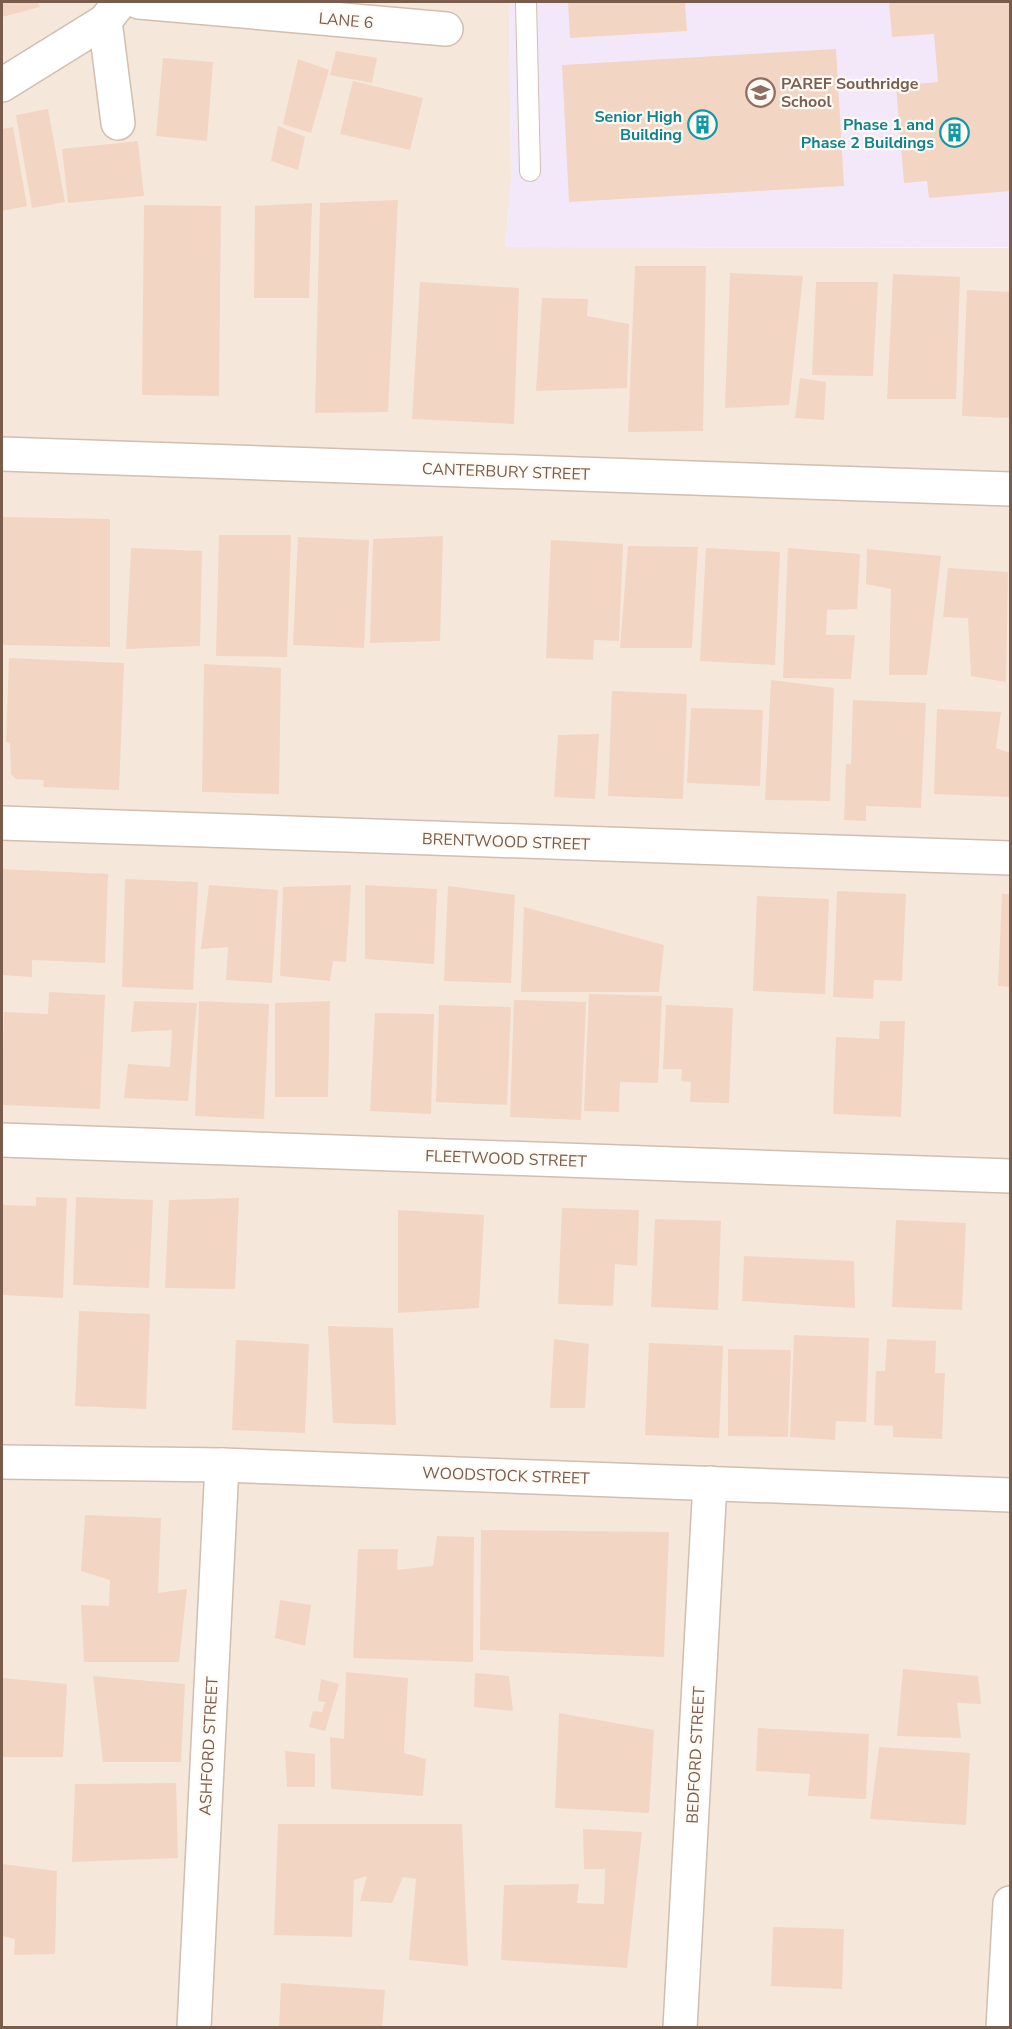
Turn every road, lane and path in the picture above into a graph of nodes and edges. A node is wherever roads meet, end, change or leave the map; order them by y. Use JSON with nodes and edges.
{"nodes":[{"id":1,"x":139,"y":2,"type":"edge"},
{"id":2,"x":526,"y":2,"type":"edge"},
{"id":3,"x":112,"y":11,"type":"edge"},
{"id":4,"x":446,"y":29,"type":"dead end"},
{"id":5,"x":2,"y":85,"type":"edge"},
{"id":6,"x":118,"y":123,"type":"dead end"},
{"id":7,"x":530,"y":171,"type":"dead end"},
{"id":8,"x":2,"y":454,"type":"edge"},
{"id":9,"x":1011,"y":489,"type":"edge"},
{"id":10,"x":2,"y":823,"type":"edge"},
{"id":11,"x":1011,"y":858,"type":"edge"},
{"id":12,"x":2,"y":1140,"type":"edge"},
{"id":13,"x":1011,"y":1176,"type":"edge"},
{"id":14,"x":2,"y":1462,"type":"edge"},
{"id":15,"x":222,"y":1465,"type":"junction"},
{"id":16,"x":710,"y":1482,"type":"junction"},
{"id":17,"x":1011,"y":1495,"type":"edge"},
{"id":18,"x":1011,"y":1903,"type":"edge"},
{"id":19,"x":194,"y":2028,"type":"edge"},
{"id":20,"x":680,"y":2028,"type":"edge"},
{"id":21,"x":1003,"y":2028,"type":"edge"}],
"edges":[{"from":1,"to":4,"type":"street","name":"LANE 6"},
{"from":2,"to":7,"type":"lane"},
{"from":3,"to":5,"type":"street"},
{"from":3,"to":6,"type":"street"},
{"from":8,"to":9,"type":"street","name":"CANTERBURY STREET"},
{"from":10,"to":11,"type":"street","name":"BRENTWOOD STREET"},
{"from":12,"to":13,"type":"street","name":"FLEETWOOD STREET"},
{"from":14,"to":15,"type":"street","name":"WOODSTOCK STREET"},
{"from":15,"to":16,"type":"street","name":"WOODSTOCK STREET"},
{"from":15,"to":19,"type":"street","name":"ASHFORD STREET"},
{"from":16,"to":17,"type":"street","name":"WOODSTOCK STREET"},
{"from":16,"to":20,"type":"street","name":"BEDFORD STREET"},
{"from":18,"to":21,"type":"street"}]}
